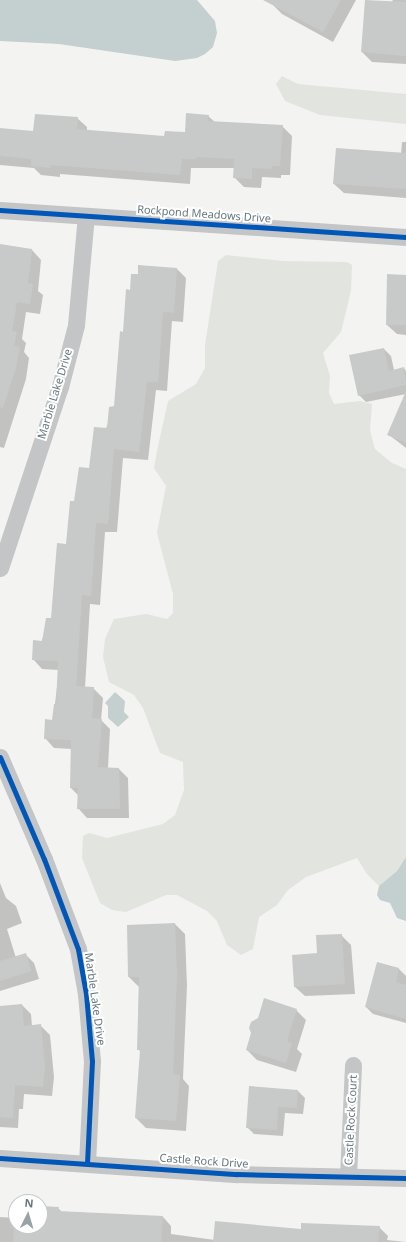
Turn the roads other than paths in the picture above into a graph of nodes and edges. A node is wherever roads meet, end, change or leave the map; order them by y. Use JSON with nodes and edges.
{"nodes":[{"id":1,"x":0,"y":210,"type":"edge"},
{"id":2,"x":86,"y":216,"type":"junction"},
{"id":3,"x":406,"y":237,"type":"edge"},
{"id":4,"x":0,"y":568,"type":"edge"},
{"id":5,"x":0,"y":757,"type":"edge"},
{"id":6,"x":353,"y":1065,"type":"dead end"},
{"id":7,"x":0,"y":1158,"type":"edge"},
{"id":8,"x":87,"y":1162,"type":"junction"},
{"id":9,"x":348,"y":1176,"type":"junction"},
{"id":10,"x":406,"y":1178,"type":"edge"}],
"edges":[{"from":1,"to":2,"type":"street","name":"Rockpond Meadows Drive"},
{"from":2,"to":3,"type":"street","name":"Rockpond Meadows Drive"},
{"from":2,"to":4,"type":"street","name":"Marble Lake Drive"},
{"from":5,"to":8,"type":"street","name":"Marble Lake Drive"},
{"from":6,"to":9,"type":"street","name":"Castle Rock Court"},
{"from":7,"to":8,"type":"street","name":"Castle Rock Drive"},
{"from":8,"to":9,"type":"street","name":"Castle Rock Drive"},
{"from":9,"to":10,"type":"street","name":"Castle Rock Drive"}]}
